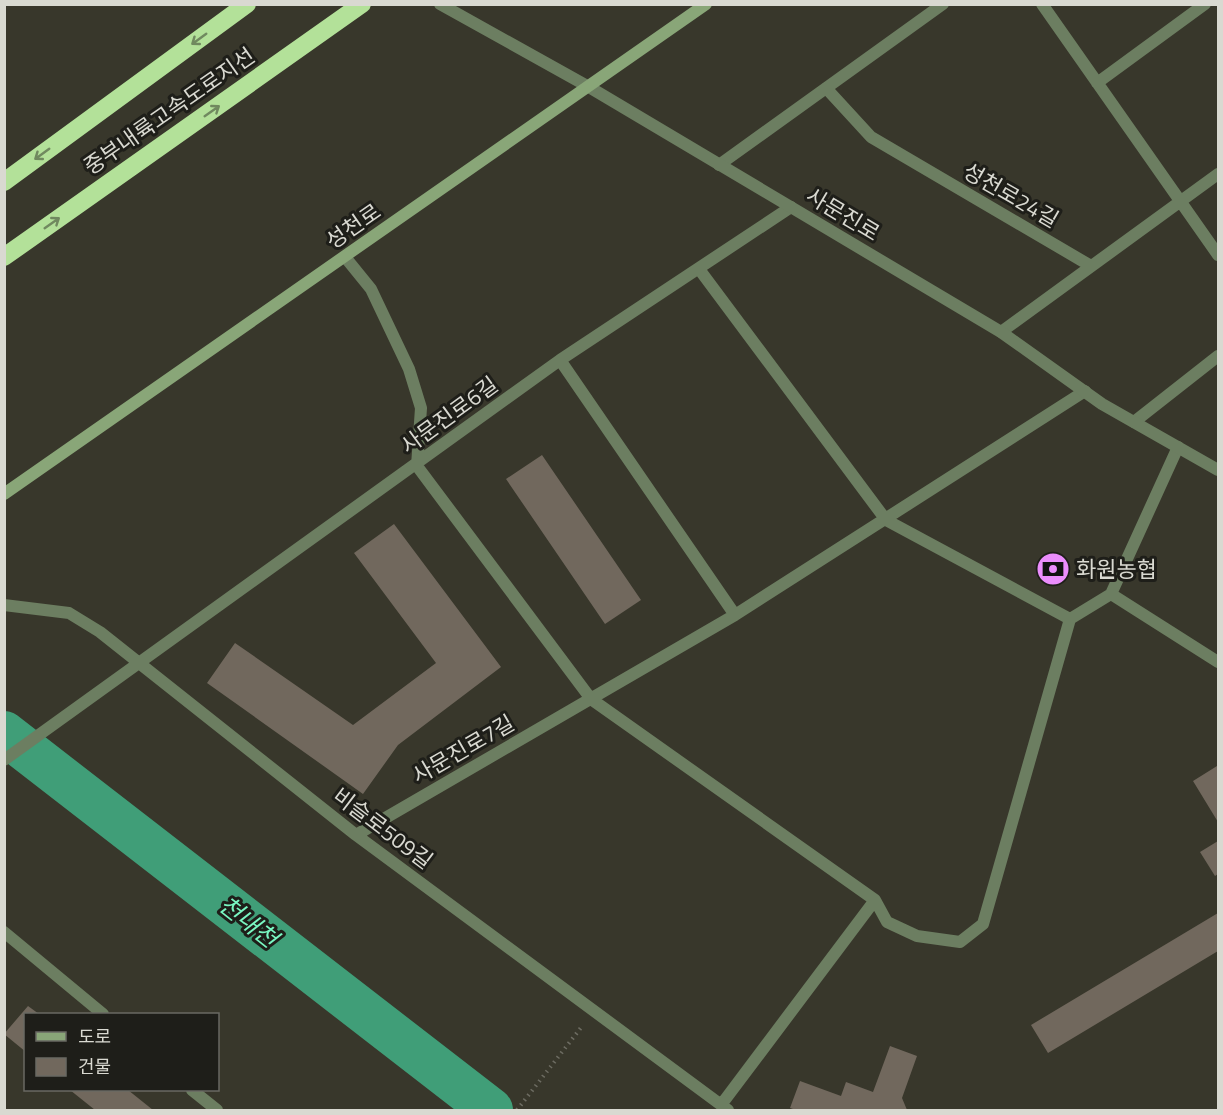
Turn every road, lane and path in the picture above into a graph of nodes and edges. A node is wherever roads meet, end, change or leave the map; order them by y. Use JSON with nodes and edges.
{"nodes":[{"id":1,"x":247,"y":4,"type":"edge"},
{"id":2,"x":440,"y":4,"type":"edge"},
{"id":3,"x":706,"y":4,"type":"edge"},
{"id":4,"x":943,"y":4,"type":"edge"},
{"id":5,"x":1042,"y":4,"type":"edge"},
{"id":6,"x":1205,"y":4,"type":"edge"},
{"id":7,"x":354,"y":10,"type":"edge"},
{"id":8,"x":1097,"y":83,"type":"junction"},
{"id":9,"x":589,"y":87,"type":"junction"},
{"id":10,"x":826,"y":88,"type":"junction"},
{"id":11,"x":719,"y":165,"type":"junction"},
{"id":12,"x":1218,"y":174,"type":"edge"},
{"id":13,"x":4,"y":182,"type":"edge"},
{"id":14,"x":1181,"y":201,"type":"junction"},
{"id":15,"x":791,"y":207,"type":"junction"},
{"id":16,"x":1218,"y":255,"type":"edge"},
{"id":17,"x":4,"y":257,"type":"edge"},
{"id":18,"x":345,"y":257,"type":"junction"},
{"id":19,"x":1091,"y":266,"type":"junction"},
{"id":20,"x":699,"y":269,"type":"junction"},
{"id":21,"x":1000,"y":332,"type":"junction"},
{"id":22,"x":1218,"y":356,"type":"edge"},
{"id":23,"x":560,"y":360,"type":"junction"},
{"id":24,"x":1085,"y":391,"type":"junction"},
{"id":25,"x":1134,"y":422,"type":"junction"},
{"id":26,"x":1178,"y":447,"type":"junction"},
{"id":27,"x":417,"y":466,"type":"junction"},
{"id":28,"x":1218,"y":470,"type":"edge"},
{"id":29,"x":4,"y":494,"type":"edge"},
{"id":30,"x":886,"y":520,"type":"junction"},
{"id":31,"x":1111,"y":594,"type":"junction"},
{"id":32,"x":4,"y":604,"type":"edge"},
{"id":33,"x":735,"y":615,"type":"junction"},
{"id":34,"x":1070,"y":619,"type":"junction"},
{"id":35,"x":1218,"y":662,"type":"edge"},
{"id":36,"x":136,"y":663,"type":"junction"},
{"id":37,"x":591,"y":699,"type":"junction"},
{"id":38,"x":4,"y":760,"type":"edge"},
{"id":39,"x":356,"y":835,"type":"junction"},
{"id":40,"x":875,"y":900,"type":"junction"},
{"id":41,"x":4,"y":932,"type":"edge"},
{"id":42,"x":102,"y":1013,"type":"edge"},
{"id":43,"x":583,"y":1025,"type":"dead end"},
{"id":44,"x":194,"y":1091,"type":"edge"},
{"id":45,"x":725,"y":1108,"type":"edge"},
{"id":46,"x":217,"y":1110,"type":"edge"},
{"id":47,"x":517,"y":1110,"type":"edge"}],
"edges":[{"from":1,"to":13,"type":"highway","name":"중부내륙고속도로지선","one_way":true},
{"from":2,"to":9,"type":"street","name":"사문진로"},
{"from":3,"to":9,"type":"main road","name":"성천로"},
{"from":4,"to":10,"type":"street"},
{"from":5,"to":8,"type":"street"},
{"from":6,"to":8,"type":"street"},
{"from":17,"to":7,"type":"highway","name":"중부내륙고속도로지선","one_way":true},
{"from":8,"to":14,"type":"street"},
{"from":9,"to":11,"type":"street","name":"사문진로"},
{"from":9,"to":18,"type":"main road","name":"성천로"},
{"from":10,"to":11,"type":"street"},
{"from":10,"to":19,"type":"street","name":"성천로24길"},
{"from":11,"to":15,"type":"street","name":"사문진로"},
{"from":12,"to":14,"type":"street"},
{"from":14,"to":16,"type":"street"},
{"from":14,"to":19,"type":"street"},
{"from":15,"to":20,"type":"street","name":"사문진로6길"},
{"from":15,"to":21,"type":"street","name":"사문진로"},
{"from":18,"to":27,"type":"street"},
{"from":18,"to":29,"type":"main road","name":"성천로"},
{"from":19,"to":21,"type":"street"},
{"from":20,"to":23,"type":"street","name":"사문진로6길"},
{"from":20,"to":30,"type":"street"},
{"from":21,"to":24,"type":"street","name":"사문진로"},
{"from":22,"to":25,"type":"street"},
{"from":23,"to":27,"type":"street","name":"사문진로6길"},
{"from":23,"to":33,"type":"street"},
{"from":24,"to":25,"type":"street","name":"사문진로"},
{"from":24,"to":30,"type":"street","name":"사문진로7길"},
{"from":25,"to":26,"type":"street","name":"사문진로"},
{"from":26,"to":28,"type":"street","name":"사문진로"},
{"from":26,"to":31,"type":"street"},
{"from":27,"to":36,"type":"street","name":"사문진로6길"},
{"from":27,"to":37,"type":"street"},
{"from":30,"to":33,"type":"street","name":"사문진로7길"},
{"from":30,"to":34,"type":"street"},
{"from":31,"to":34,"type":"street"},
{"from":31,"to":35,"type":"street"},
{"from":32,"to":36,"type":"street","name":"비슬로509길"},
{"from":33,"to":37,"type":"street","name":"사문진로7길"},
{"from":34,"to":40,"type":"street"},
{"from":36,"to":38,"type":"street","name":"사문진로6길"},
{"from":36,"to":39,"type":"street","name":"비슬로509길"},
{"from":37,"to":39,"type":"street","name":"사문진로7길"},
{"from":37,"to":40,"type":"street"},
{"from":39,"to":45,"type":"street","name":"비슬로509길"},
{"from":40,"to":45,"type":"street"},
{"from":41,"to":42,"type":"street"},
{"from":43,"to":47,"type":"path"},
{"from":44,"to":46,"type":"street"}]}
